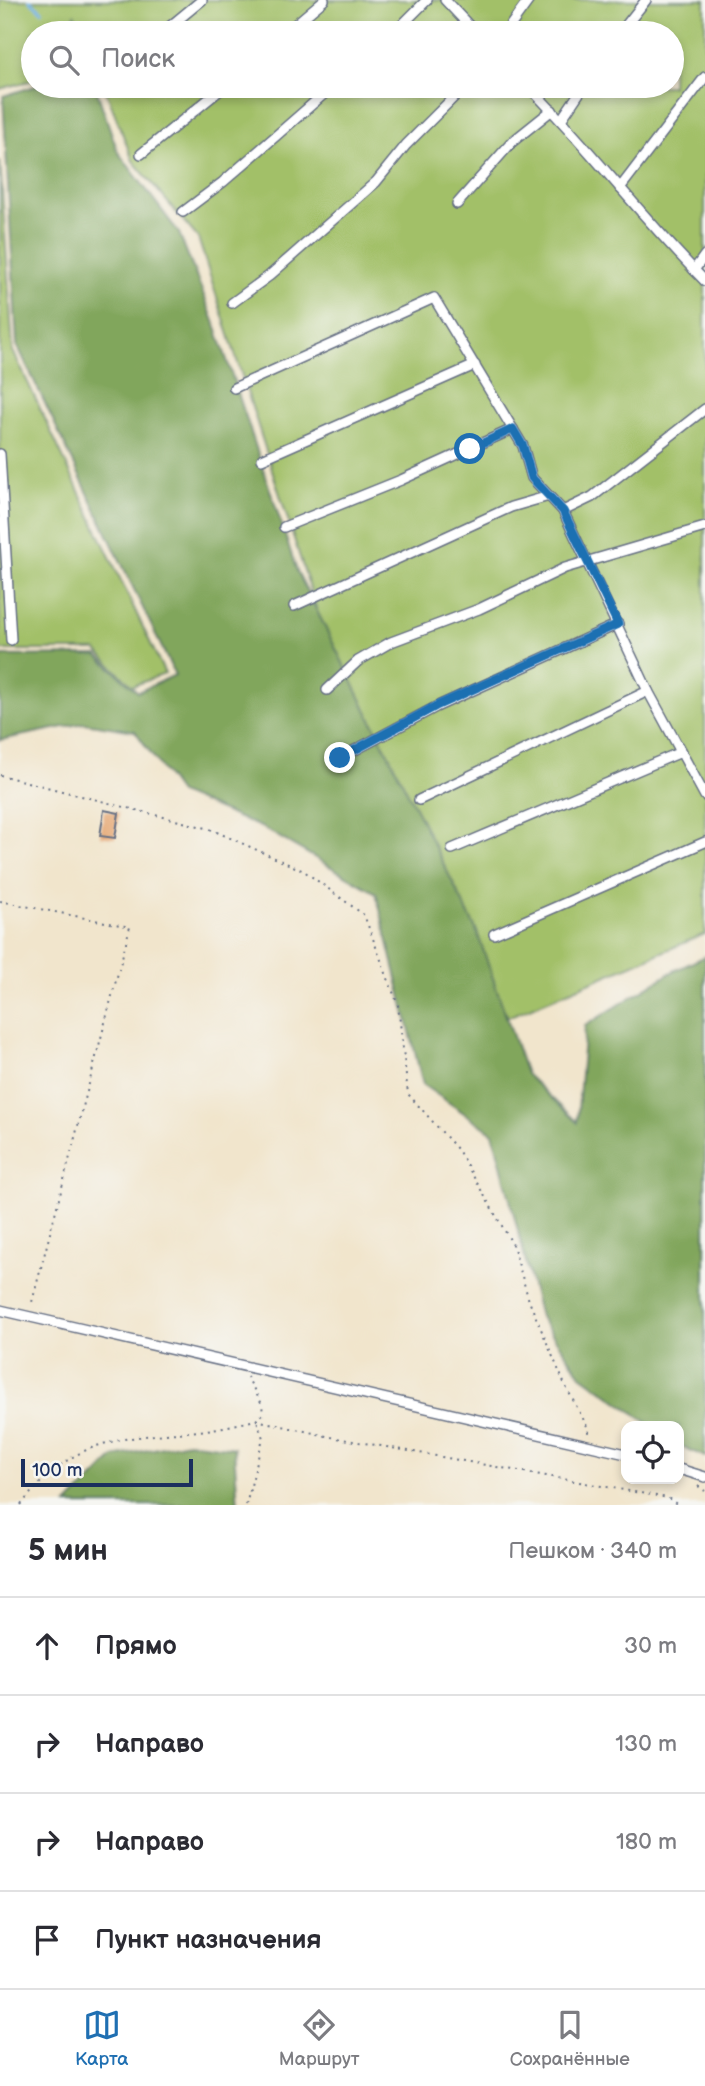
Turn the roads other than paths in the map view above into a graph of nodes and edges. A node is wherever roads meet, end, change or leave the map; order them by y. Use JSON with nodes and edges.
{"nodes":[{"id":1,"x":202,"y":0,"type":"edge"},
{"id":2,"x":324,"y":0,"type":"edge"},
{"id":3,"x":426,"y":0,"type":"edge"},
{"id":4,"x":445,"y":0,"type":"edge"},
{"id":5,"x":529,"y":0,"type":"edge"},
{"id":6,"x":646,"y":0,"type":"edge"},
{"id":7,"x":177,"y":21,"type":"edge"},
{"id":8,"x":299,"y":21,"type":"edge"},
{"id":9,"x":406,"y":21,"type":"edge"},
{"id":10,"x":465,"y":21,"type":"edge"},
{"id":11,"x":514,"y":21,"type":"edge"},
{"id":12,"x":629,"y":21,"type":"edge"},
{"id":13,"x":705,"y":76,"type":"edge"},
{"id":14,"x":210,"y":98,"type":"edge"},
{"id":15,"x":319,"y":98,"type":"edge"},
{"id":16,"x":453,"y":98,"type":"edge"},
{"id":17,"x":540,"y":98,"type":"edge"},
{"id":18,"x":576,"y":98,"type":"edge"},
{"id":19,"x":552,"y":110,"type":"junction"},
{"id":20,"x":561,"y":120,"type":"junction"},
{"id":21,"x":141,"y":154,"type":"dead end"},
{"id":22,"x":620,"y":188,"type":"junction"},
{"id":23,"x":457,"y":204,"type":"dead end"},
{"id":24,"x":183,"y":212,"type":"dead end"},
{"id":25,"x":705,"y":255,"type":"edge"},
{"id":26,"x":694,"y":270,"type":"junction"},
{"id":27,"x":705,"y":281,"type":"edge"},
{"id":28,"x":232,"y":303,"type":"dead end"},
{"id":29,"x":475,"y":365,"type":"junction"},
{"id":30,"x":234,"y":388,"type":"dead end"},
{"id":31,"x":705,"y":409,"type":"edge"},
{"id":32,"x":513,"y":429,"type":"junction"},
{"id":33,"x":0,"y":454,"type":"edge"},
{"id":34,"x":262,"y":459,"type":"dead end"},
{"id":35,"x":549,"y":496,"type":"junction"},
{"id":36,"x":563,"y":511,"type":"junction"},
{"id":37,"x":284,"y":527,"type":"dead end"},
{"id":38,"x":705,"y":528,"type":"edge"},
{"id":39,"x":586,"y":562,"type":"junction"},
{"id":40,"x":294,"y":606,"type":"dead end"},
{"id":41,"x":618,"y":624,"type":"junction"},
{"id":42,"x":11,"y":640,"type":"dead end"},
{"id":43,"x":327,"y":690,"type":"dead end"},
{"id":44,"x":649,"y":691,"type":"junction"},
{"id":45,"x":681,"y":752,"type":"junction"},
{"id":46,"x":340,"y":758,"type":"dead end"},
{"id":47,"x":705,"y":796,"type":"edge"},
{"id":48,"x":419,"y":800,"type":"dead end"},
{"id":49,"x":705,"y":842,"type":"edge"},
{"id":50,"x":452,"y":849,"type":"dead end"},
{"id":51,"x":494,"y":934,"type":"dead end"},
{"id":52,"x":0,"y":1310,"type":"edge"},
{"id":53,"x":621,"y":1453,"type":"edge"},
{"id":54,"x":684,"y":1471,"type":"edge"},
{"id":55,"x":705,"y":1477,"type":"edge"}],
"edges":[{"from":1,"to":7,"type":"street"},
{"from":2,"to":8,"type":"street"},
{"from":3,"to":9,"type":"street"},
{"from":4,"to":10,"type":"street"},
{"from":5,"to":11,"type":"street"},
{"from":6,"to":12,"type":"street"},
{"from":13,"to":22,"type":"street"},
{"from":14,"to":21,"type":"street"},
{"from":15,"to":24,"type":"street"},
{"from":16,"to":28,"type":"street"},
{"from":17,"to":19,"type":"street"},
{"from":18,"to":20,"type":"street"},
{"from":19,"to":20,"type":"street"},
{"from":19,"to":23,"type":"street"},
{"from":20,"to":22,"type":"street"},
{"from":22,"to":26,"type":"street"},
{"from":25,"to":26,"type":"street"},
{"from":26,"to":27,"type":"street"},
{"from":29,"to":30,"type":"street"},
{"from":29,"to":32,"type":"street"},
{"from":29,"to":34,"type":"street"},
{"from":31,"to":36,"type":"street"},
{"from":32,"to":35,"type":"street"},
{"from":32,"to":37,"type":"street"},
{"from":33,"to":42,"type":"street"},
{"from":35,"to":36,"type":"street"},
{"from":35,"to":40,"type":"street"},
{"from":36,"to":39,"type":"street"},
{"from":38,"to":39,"type":"street"},
{"from":39,"to":41,"type":"street"},
{"from":39,"to":43,"type":"street"},
{"from":41,"to":44,"type":"street"},
{"from":41,"to":46,"type":"street"},
{"from":44,"to":45,"type":"street"},
{"from":44,"to":48,"type":"street"},
{"from":45,"to":47,"type":"street"},
{"from":45,"to":50,"type":"street"},
{"from":49,"to":51,"type":"street"},
{"from":52,"to":53,"type":"street"},
{"from":54,"to":55,"type":"street"}]}
